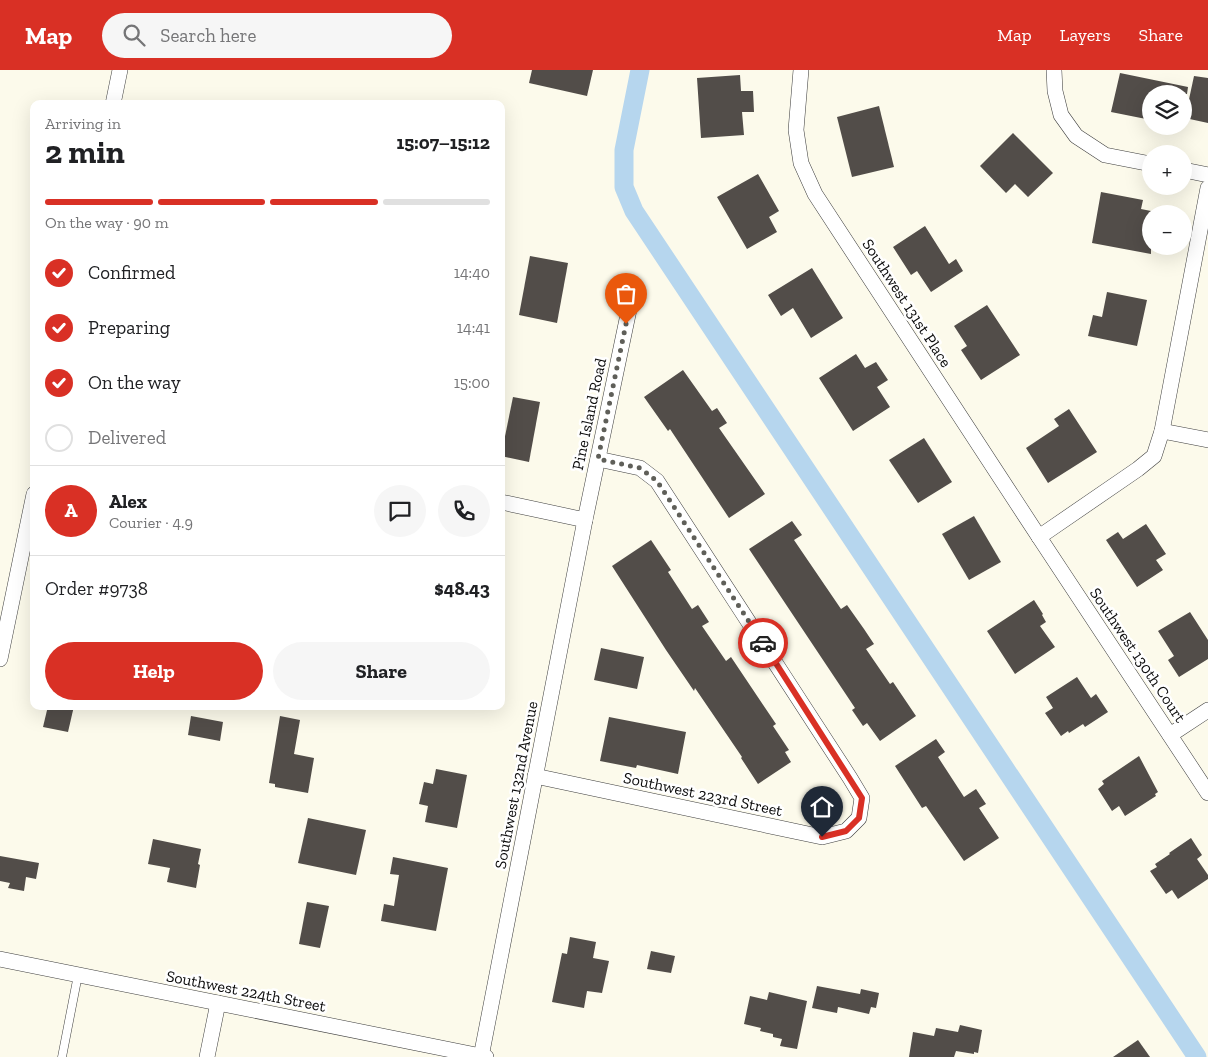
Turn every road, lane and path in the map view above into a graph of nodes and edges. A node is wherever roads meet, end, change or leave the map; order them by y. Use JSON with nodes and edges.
{"nodes":[{"id":1,"x":120,"y":70,"type":"edge"},
{"id":2,"x":801,"y":70,"type":"edge"},
{"id":3,"x":1054,"y":70,"type":"edge"},
{"id":4,"x":114,"y":100,"type":"edge"},
{"id":5,"x":1142,"y":162,"type":"edge"},
{"id":6,"x":1192,"y":172,"type":"edge"},
{"id":7,"x":1208,"y":175,"type":"edge"},
{"id":8,"x":1208,"y":188,"type":"edge"},
{"id":9,"x":634,"y":286,"type":"dead end"},
{"id":10,"x":1162,"y":431,"type":"junction"},
{"id":11,"x":1208,"y":440,"type":"edge"},
{"id":12,"x":598,"y":459,"type":"junction"},
{"id":13,"x":505,"y":503,"type":"edge"},
{"id":14,"x":30,"y":513,"type":"edge"},
{"id":15,"x":585,"y":520,"type":"junction"},
{"id":16,"x":1038,"y":537,"type":"junction"},
{"id":17,"x":0,"y":659,"type":"edge"},
{"id":18,"x":1208,"y":710,"type":"edge"},
{"id":19,"x":1170,"y":735,"type":"junction"},
{"id":20,"x":535,"y":776,"type":"junction"},
{"id":21,"x":1208,"y":793,"type":"edge"},
{"id":22,"x":0,"y":959,"type":"edge"},
{"id":23,"x":78,"y":975,"type":"junction"},
{"id":24,"x":218,"y":1003,"type":"junction"},
{"id":25,"x":62,"y":1057,"type":"edge"},
{"id":26,"x":207,"y":1057,"type":"edge"},
{"id":27,"x":483,"y":1057,"type":"edge"}],
"edges":[{"from":1,"to":4,"type":"street"},
{"from":2,"to":16,"type":"street","name":"Southwest 131st Place"},
{"from":3,"to":5,"type":"street"},
{"from":6,"to":7,"type":"street"},
{"from":8,"to":10,"type":"street"},
{"from":9,"to":12,"type":"street","name":"Pine Island Road"},
{"from":10,"to":11,"type":"street"},
{"from":10,"to":16,"type":"street"},
{"from":12,"to":15,"type":"street","name":"Pine Island Road"},
{"from":12,"to":20,"type":"street","name":"Southwest 223rd Street"},
{"from":13,"to":15,"type":"street"},
{"from":14,"to":17,"type":"street"},
{"from":15,"to":20,"type":"street","name":"Southwest 132nd Avenue"},
{"from":16,"to":19,"type":"street","name":"Southwest 130th Court"},
{"from":18,"to":19,"type":"street"},
{"from":19,"to":21,"type":"street","name":"Southwest 130th Court"},
{"from":20,"to":27,"type":"street","name":"Southwest 132nd Avenue"},
{"from":22,"to":23,"type":"street","name":"Southwest 224th Street"},
{"from":23,"to":24,"type":"street","name":"Southwest 224th Street"},
{"from":23,"to":25,"type":"lane"},
{"from":24,"to":26,"type":"street"},
{"from":24,"to":27,"type":"street","name":"Southwest 224th Street"}]}
